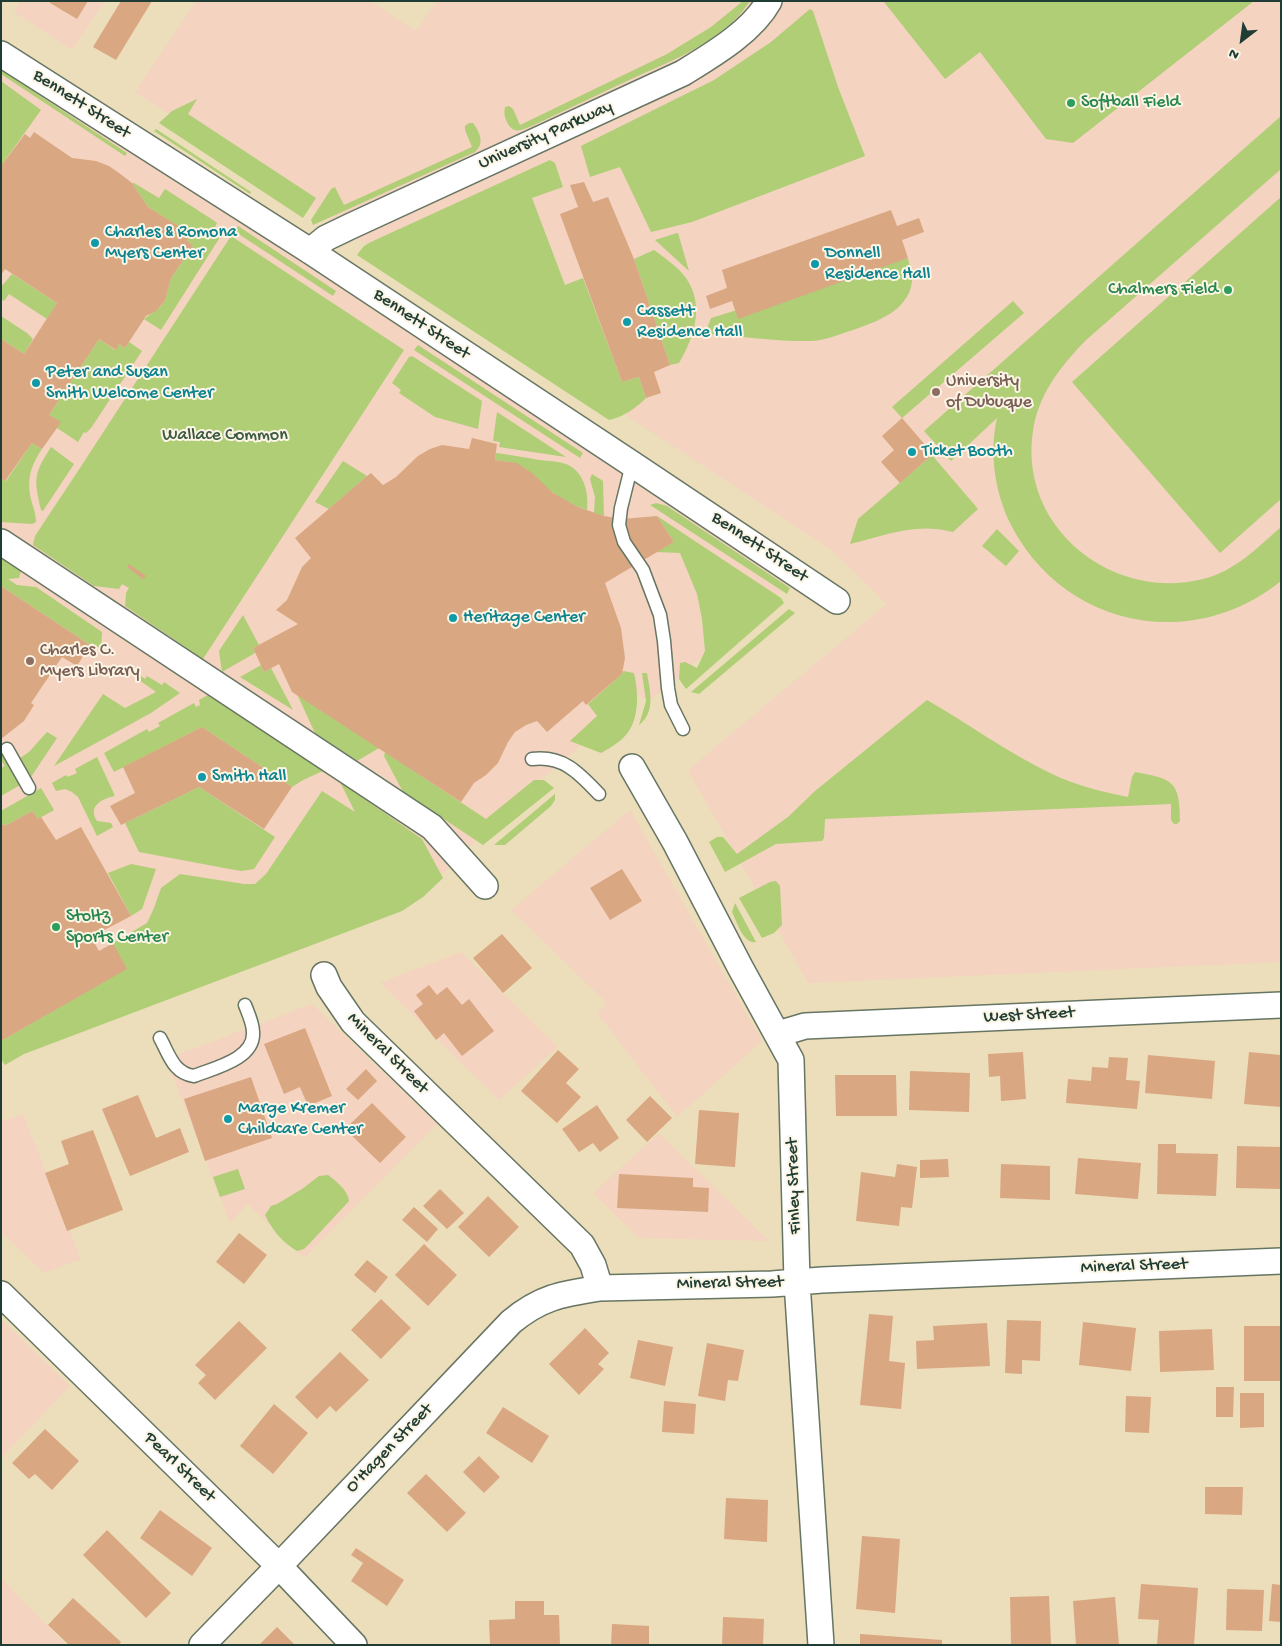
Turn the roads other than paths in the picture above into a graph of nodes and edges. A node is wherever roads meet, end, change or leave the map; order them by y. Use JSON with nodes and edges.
{"nodes":[{"id":1,"x":769,"y":1,"type":"edge"},
{"id":2,"x":1,"y":54,"type":"edge"},
{"id":3,"x":310,"y":251,"type":"junction"},
{"id":4,"x":632,"y":464,"type":"junction"},
{"id":5,"x":1,"y":542,"type":"edge"},
{"id":6,"x":837,"y":601,"type":"dead end"},
{"id":7,"x":683,"y":729,"type":"dead end"},
{"id":8,"x":7,"y":749,"type":"dead end"},
{"id":9,"x":532,"y":759,"type":"dead end"},
{"id":10,"x":632,"y":767,"type":"dead end"},
{"id":11,"x":29,"y":788,"type":"dead end"},
{"id":12,"x":598,"y":794,"type":"dead end"},
{"id":13,"x":485,"y":886,"type":"dead end"},
{"id":14,"x":324,"y":975,"type":"dead end"},
{"id":15,"x":245,"y":1005,"type":"dead end"},
{"id":16,"x":1281,"y":1005,"type":"edge"},
{"id":17,"x":778,"y":1034,"type":"junction"},
{"id":18,"x":160,"y":1038,"type":"dead end"},
{"id":19,"x":1281,"y":1261,"type":"edge"},
{"id":20,"x":797,"y":1282,"type":"junction"},
{"id":21,"x":600,"y":1288,"type":"junction"},
{"id":22,"x":1,"y":1294,"type":"edge"},
{"id":23,"x":279,"y":1566,"type":"junction"},
{"id":24,"x":202,"y":1645,"type":"edge"},
{"id":25,"x":354,"y":1645,"type":"edge"},
{"id":26,"x":821,"y":1645,"type":"edge"}],
"edges":[{"from":1,"to":3,"type":"street","name":"University Parkway"},
{"from":2,"to":3,"type":"street","name":"Bennett Street"},
{"from":3,"to":4,"type":"street","name":"Bennett Street"},
{"from":4,"to":6,"type":"street","name":"Bennett Street"},
{"from":4,"to":7,"type":"lane"},
{"from":5,"to":13,"type":"street"},
{"from":8,"to":11,"type":"lane"},
{"from":9,"to":12,"type":"lane"},
{"from":10,"to":17,"type":"street","name":"Finley Street"},
{"from":14,"to":21,"type":"street","name":"Mineral Street"},
{"from":15,"to":18,"type":"lane"},
{"from":16,"to":17,"type":"street","name":"West Street"},
{"from":17,"to":20,"type":"street","name":"Finley Street"},
{"from":19,"to":20,"type":"street","name":"Mineral Street"},
{"from":20,"to":21,"type":"street","name":"Mineral Street"},
{"from":20,"to":26,"type":"street","name":"Finley Street"},
{"from":21,"to":23,"type":"street","name":"O'Hagen Street"},
{"from":22,"to":23,"type":"street","name":"Pearl Street"},
{"from":23,"to":24,"type":"street","name":"O'Hagen Street"},
{"from":23,"to":25,"type":"street","name":"Pearl Street"}]}
